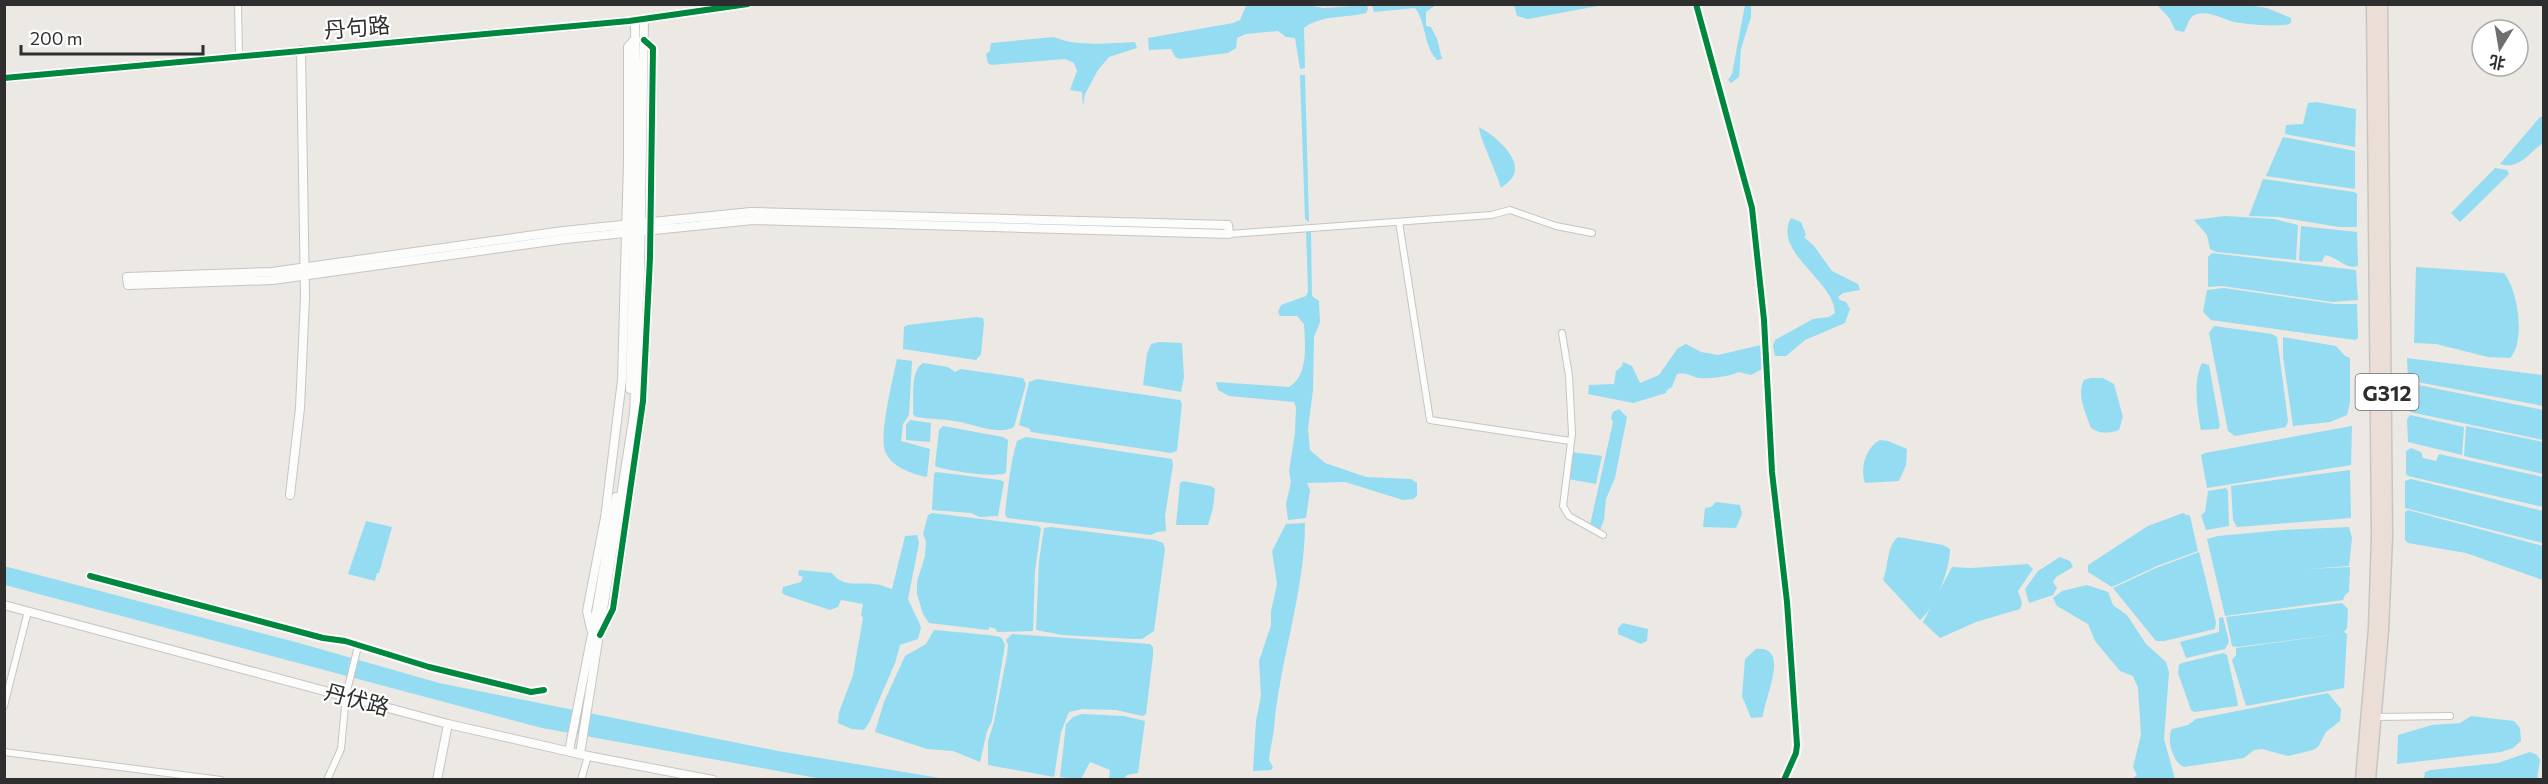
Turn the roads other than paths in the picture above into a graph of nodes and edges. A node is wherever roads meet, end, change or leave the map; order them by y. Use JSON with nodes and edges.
{"nodes":[{"id":1,"x":238,"y":4,"type":"edge"},
{"id":2,"x":748,"y":4,"type":"edge"},
{"id":3,"x":1696,"y":4,"type":"edge"},
{"id":4,"x":2373,"y":4,"type":"edge"},
{"id":5,"x":2382,"y":4,"type":"edge"},
{"id":6,"x":644,"y":19,"type":"junction"},
{"id":7,"x":635,"y":20,"type":"junction"},
{"id":8,"x":640,"y":39,"type":"junction"},
{"id":9,"x":301,"y":50,"type":"junction"},
{"id":10,"x":239,"y":55,"type":"junction"},
{"id":11,"x":4,"y":78,"type":"edge"},
{"id":12,"x":1399,"y":222,"type":"junction"},
{"id":13,"x":638,"y":228,"type":"junction"},
{"id":14,"x":1592,"y":233,"type":"dead end"},
{"id":15,"x":1228,"y":234,"type":"joint"},
{"id":16,"x":304,"y":272,"type":"junction"},
{"id":17,"x":1562,"y":333,"type":"dead end"},
{"id":18,"x":1570,"y":441,"type":"junction"},
{"id":19,"x":290,"y":495,"type":"dead end"},
{"id":20,"x":1603,"y":535,"type":"dead end"},
{"id":21,"x":90,"y":576,"type":"dead end"},
{"id":22,"x":4,"y":605,"type":"edge"},
{"id":23,"x":28,"y":612,"type":"junction"},
{"id":24,"x":596,"y":635,"type":"junction"},
{"id":25,"x":358,"y":649,"type":"junction"},
{"id":26,"x":544,"y":690,"type":"dead end"},
{"id":27,"x":346,"y":695,"type":"junction"},
{"id":28,"x":4,"y":706,"type":"edge"},
{"id":29,"x":2450,"y":716,"type":"dead end"},
{"id":30,"x":2377,"y":717,"type":"junction"},
{"id":31,"x":448,"y":724,"type":"junction"},
{"id":32,"x":569,"y":751,"type":"junction"},
{"id":33,"x":4,"y":752,"type":"edge"},
{"id":34,"x":584,"y":755,"type":"junction"},
{"id":35,"x":221,"y":780,"type":"edge"},
{"id":36,"x":327,"y":780,"type":"edge"},
{"id":37,"x":437,"y":780,"type":"edge"},
{"id":38,"x":581,"y":780,"type":"edge"},
{"id":39,"x":713,"y":780,"type":"edge"},
{"id":40,"x":1784,"y":780,"type":"edge"},
{"id":41,"x":2361,"y":780,"type":"edge"},
{"id":42,"x":2370,"y":780,"type":"edge"}],
"edges":[{"from":1,"to":10,"type":"street"},
{"from":2,"to":6,"type":"main road","name":"丹句路"},
{"from":3,"to":40,"type":"street"},
{"from":4,"to":41,"type":"highway","number":"G312"},
{"from":5,"to":30,"type":"highway","number":"G312"},
{"from":6,"to":7,"type":"main road","name":"丹句路"},
{"from":6,"to":8,"type":"main road"},
{"from":7,"to":8,"type":"main road"},
{"from":7,"to":9,"type":"main road","name":"丹句路"},
{"from":8,"to":13,"type":"main road"},
{"from":8,"to":13,"type":"main road"},
{"from":9,"to":10,"type":"main road","name":"丹句路"},
{"from":9,"to":16,"type":"main road"},
{"from":10,"to":11,"type":"main road","name":"丹句路"},
{"from":12,"to":14,"type":"street"},
{"from":12,"to":15,"type":"street"},
{"from":12,"to":18,"type":"street"},
{"from":13,"to":15,"type":"main road"},
{"from":13,"to":16,"type":"main road"},
{"from":13,"to":24,"type":"main road"},
{"from":13,"to":24,"type":"main road"},
{"from":16,"to":16,"type":"main road"},
{"from":16,"to":19,"type":"main road"},
{"from":17,"to":18,"type":"street"},
{"from":18,"to":20,"type":"street"},
{"from":21,"to":25,"type":"street"},
{"from":22,"to":23,"type":"main road","name":"丹伏路"},
{"from":23,"to":27,"type":"main road","name":"丹伏路"},
{"from":23,"to":28,"type":"street"},
{"from":24,"to":32,"type":"main road"},
{"from":24,"to":34,"type":"main road"},
{"from":25,"to":26,"type":"street"},
{"from":25,"to":27,"type":"street"},
{"from":27,"to":31,"type":"main road","name":"丹伏路"},
{"from":27,"to":36,"type":"street"},
{"from":29,"to":30,"type":"street"},
{"from":30,"to":42,"type":"highway","number":"G312"},
{"from":31,"to":32,"type":"main road","name":"丹伏路"},
{"from":31,"to":37,"type":"main road"},
{"from":32,"to":34,"type":"main road","name":"丹伏路"},
{"from":33,"to":35,"type":"street"},
{"from":34,"to":38,"type":"street"},
{"from":34,"to":39,"type":"main road","name":"丹伏路"}]}
